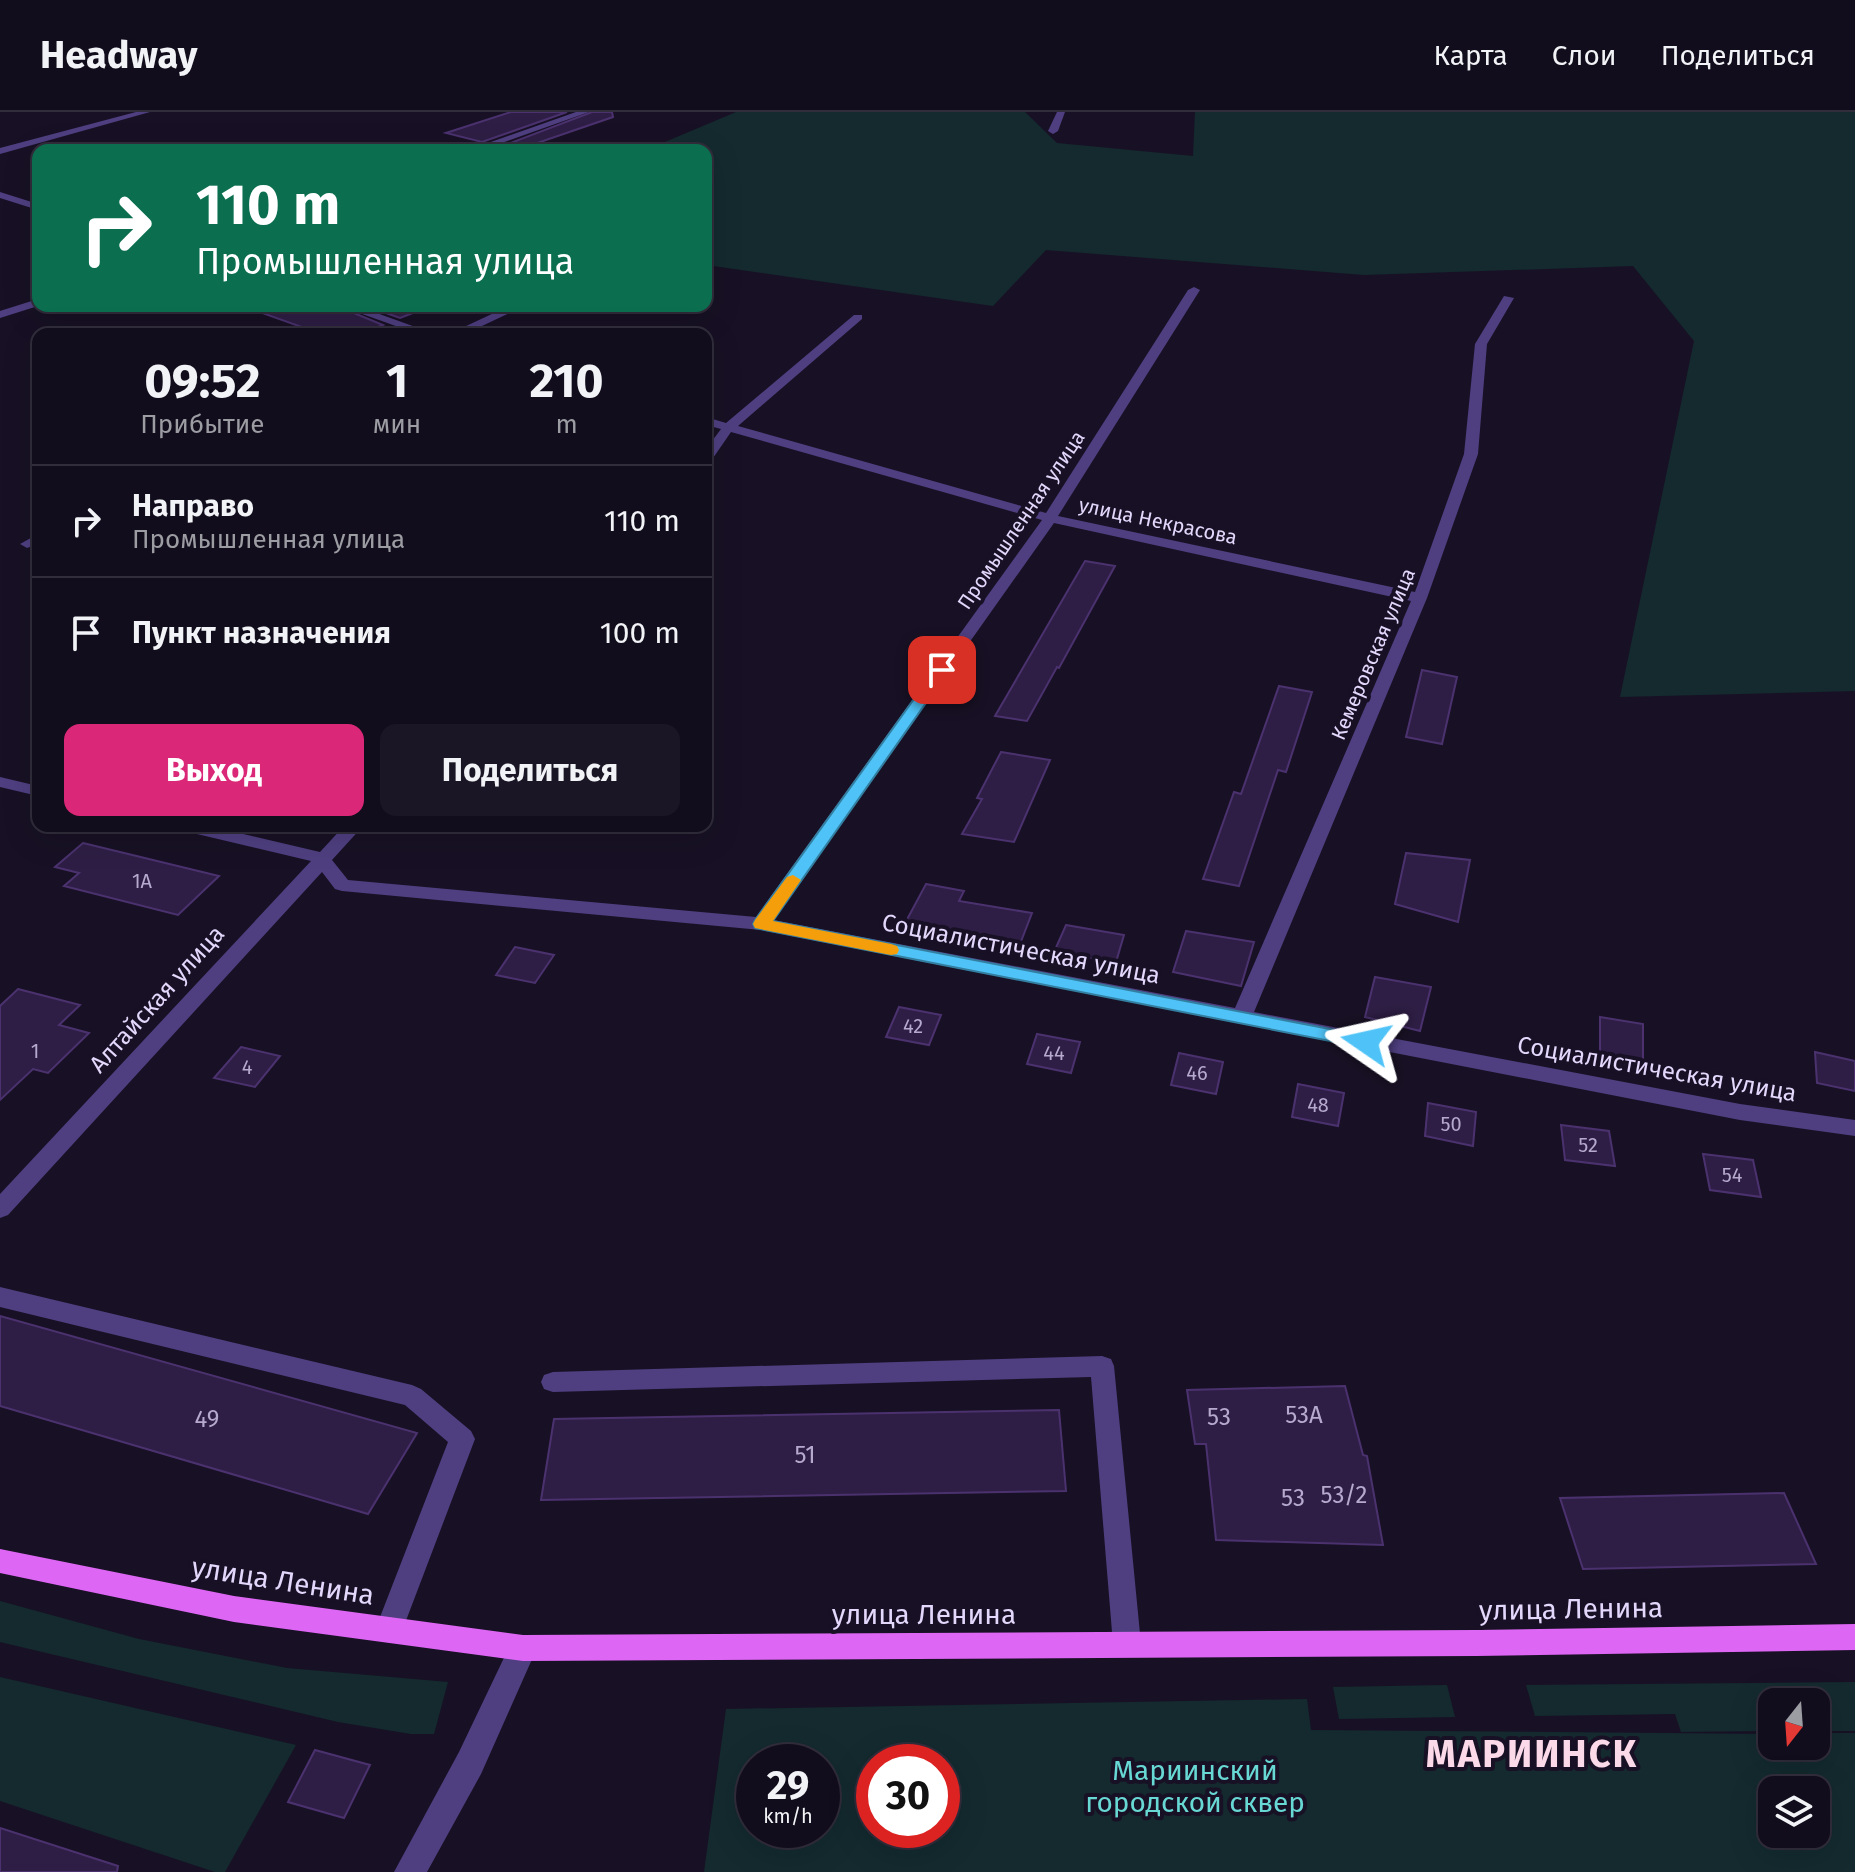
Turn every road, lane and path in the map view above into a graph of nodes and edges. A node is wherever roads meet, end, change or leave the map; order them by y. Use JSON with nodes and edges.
{"nodes":[{"id":1,"x":146,"y":112,"type":"edge"},
{"id":2,"x":585,"y":112,"type":"edge"},
{"id":3,"x":1061,"y":112,"type":"edge"},
{"id":4,"x":1053,"y":131,"type":"dead end"},
{"id":5,"x":491,"y":144,"type":"edge"},
{"id":6,"x":0,"y":151,"type":"edge"},
{"id":7,"x":0,"y":195,"type":"edge"},
{"id":8,"x":32,"y":205,"type":"edge"},
{"id":9,"x":1194,"y":290,"type":"dead end"},
{"id":10,"x":1508,"y":298,"type":"dead end"},
{"id":11,"x":32,"y":304,"type":"edge"},
{"id":12,"x":364,"y":312,"type":"edge"},
{"id":13,"x":504,"y":312,"type":"edge"},
{"id":14,"x":0,"y":315,"type":"edge"},
{"id":15,"x":858,"y":317,"type":"dead end"},
{"id":16,"x":411,"y":328,"type":"edge"},
{"id":17,"x":468,"y":328,"type":"edge"},
{"id":18,"x":712,"y":423,"type":"edge"},
{"id":19,"x":728,"y":428,"type":"junction"},
{"id":20,"x":712,"y":450,"type":"edge"},
{"id":21,"x":1050,"y":518,"type":"junction"},
{"id":22,"x":1420,"y":598,"type":"junction"},
{"id":23,"x":0,"y":782,"type":"edge"},
{"id":24,"x":32,"y":790,"type":"edge"},
{"id":25,"x":211,"y":832,"type":"edge"},
{"id":26,"x":348,"y":832,"type":"edge"},
{"id":27,"x":321,"y":858,"type":"junction"},
{"id":28,"x":761,"y":924,"type":"junction"},
{"id":29,"x":1241,"y":1018,"type":"junction"},
{"id":30,"x":1855,"y":1128,"type":"edge"},
{"id":31,"x":0,"y":1209,"type":"edge"},
{"id":32,"x":0,"y":1297,"type":"edge"},
{"id":33,"x":553,"y":1382,"type":"dead end"},
{"id":34,"x":0,"y":1561,"type":"edge"},
{"id":35,"x":389,"y":1630,"type":"junction"},
{"id":36,"x":1855,"y":1637,"type":"edge"},
{"id":37,"x":1127,"y":1644,"type":"junction"},
{"id":38,"x":523,"y":1648,"type":"junction"},
{"id":39,"x":410,"y":1872,"type":"edge"}],
"edges":[{"from":1,"to":6,"type":"street"},
{"from":2,"to":5,"type":"street"},
{"from":3,"to":4,"type":"street"},
{"from":7,"to":8,"type":"street"},
{"from":9,"to":21,"type":"street","name":"Промышленная улица"},
{"from":10,"to":22,"type":"street","name":"Кемеровская улица"},
{"from":11,"to":14,"type":"street"},
{"from":12,"to":16,"type":"street"},
{"from":13,"to":17,"type":"street"},
{"from":15,"to":19,"type":"street"},
{"from":18,"to":19,"type":"street","name":"улица Некрасова"},
{"from":19,"to":20,"type":"street"},
{"from":19,"to":21,"type":"street","name":"улица Некрасова"},
{"from":21,"to":22,"type":"street","name":"улица Некрасова"},
{"from":21,"to":28,"type":"street","name":"Промышленная улица"},
{"from":22,"to":29,"type":"street","name":"Кемеровская улица"},
{"from":23,"to":24,"type":"street"},
{"from":25,"to":27,"type":"street"},
{"from":26,"to":27,"type":"street","name":"Алтайская улица"},
{"from":27,"to":28,"type":"street","name":"Социалистическая улица"},
{"from":27,"to":31,"type":"street","name":"Алтайская улица"},
{"from":28,"to":29,"type":"street","name":"Социалистическая улица"},
{"from":29,"to":30,"type":"street","name":"Социалистическая улица"},
{"from":32,"to":35,"type":"street"},
{"from":33,"to":37,"type":"street"},
{"from":34,"to":35,"type":"main road","name":"улица Ленина"},
{"from":35,"to":38,"type":"main road","name":"улица Ленина"},
{"from":36,"to":37,"type":"main road","name":"улица Ленина"},
{"from":37,"to":38,"type":"main road","name":"улица Ленина"},
{"from":38,"to":39,"type":"street"}]}
